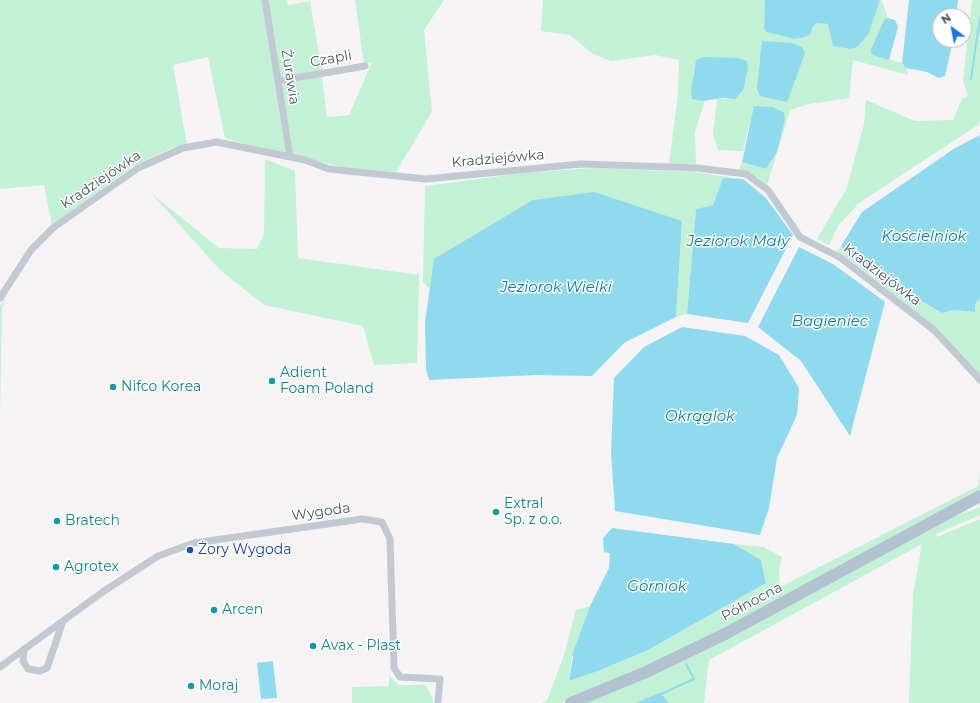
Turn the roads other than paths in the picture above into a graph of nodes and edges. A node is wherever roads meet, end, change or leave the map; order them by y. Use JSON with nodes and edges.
{"nodes":[{"id":1,"x":265,"y":0,"type":"edge"},
{"id":2,"x":364,"y":66,"type":"dead end"},
{"id":3,"x":278,"y":81,"type":"junction"},
{"id":4,"x":290,"y":157,"type":"junction"},
{"id":5,"x":0,"y":298,"type":"edge"},
{"id":6,"x":980,"y":380,"type":"edge"},
{"id":7,"x":980,"y":496,"type":"edge"},
{"id":8,"x":980,"y":505,"type":"edge"},
{"id":9,"x":943,"y":518,"type":"junction"},
{"id":10,"x":64,"y":620,"type":"junction"},
{"id":11,"x":24,"y":649,"type":"junction"},
{"id":12,"x":0,"y":667,"type":"edge"},
{"id":13,"x":438,"y":703,"type":"edge"},
{"id":14,"x":571,"y":703,"type":"edge"}],
"edges":[{"from":1,"to":3,"type":"street","name":"Żurawia"},
{"from":2,"to":3,"type":"street","name":"Czapli"},
{"from":3,"to":4,"type":"street","name":"Żurawia"},
{"from":4,"to":5,"type":"street","name":"Kradziejówka"},
{"from":4,"to":6,"type":"street","name":"Kradziejówka"},
{"from":7,"to":9,"type":"main road","name":"Północna"},
{"from":8,"to":9,"type":"main road","name":"Północna"},
{"from":9,"to":14,"type":"main road","name":"Północna"},
{"from":10,"to":11,"type":"street","name":"Wygoda"},
{"from":10,"to":11,"type":"street"},
{"from":10,"to":13,"type":"street","name":"Wygoda"},
{"from":11,"to":12,"type":"street","name":"Wygoda"}]}
